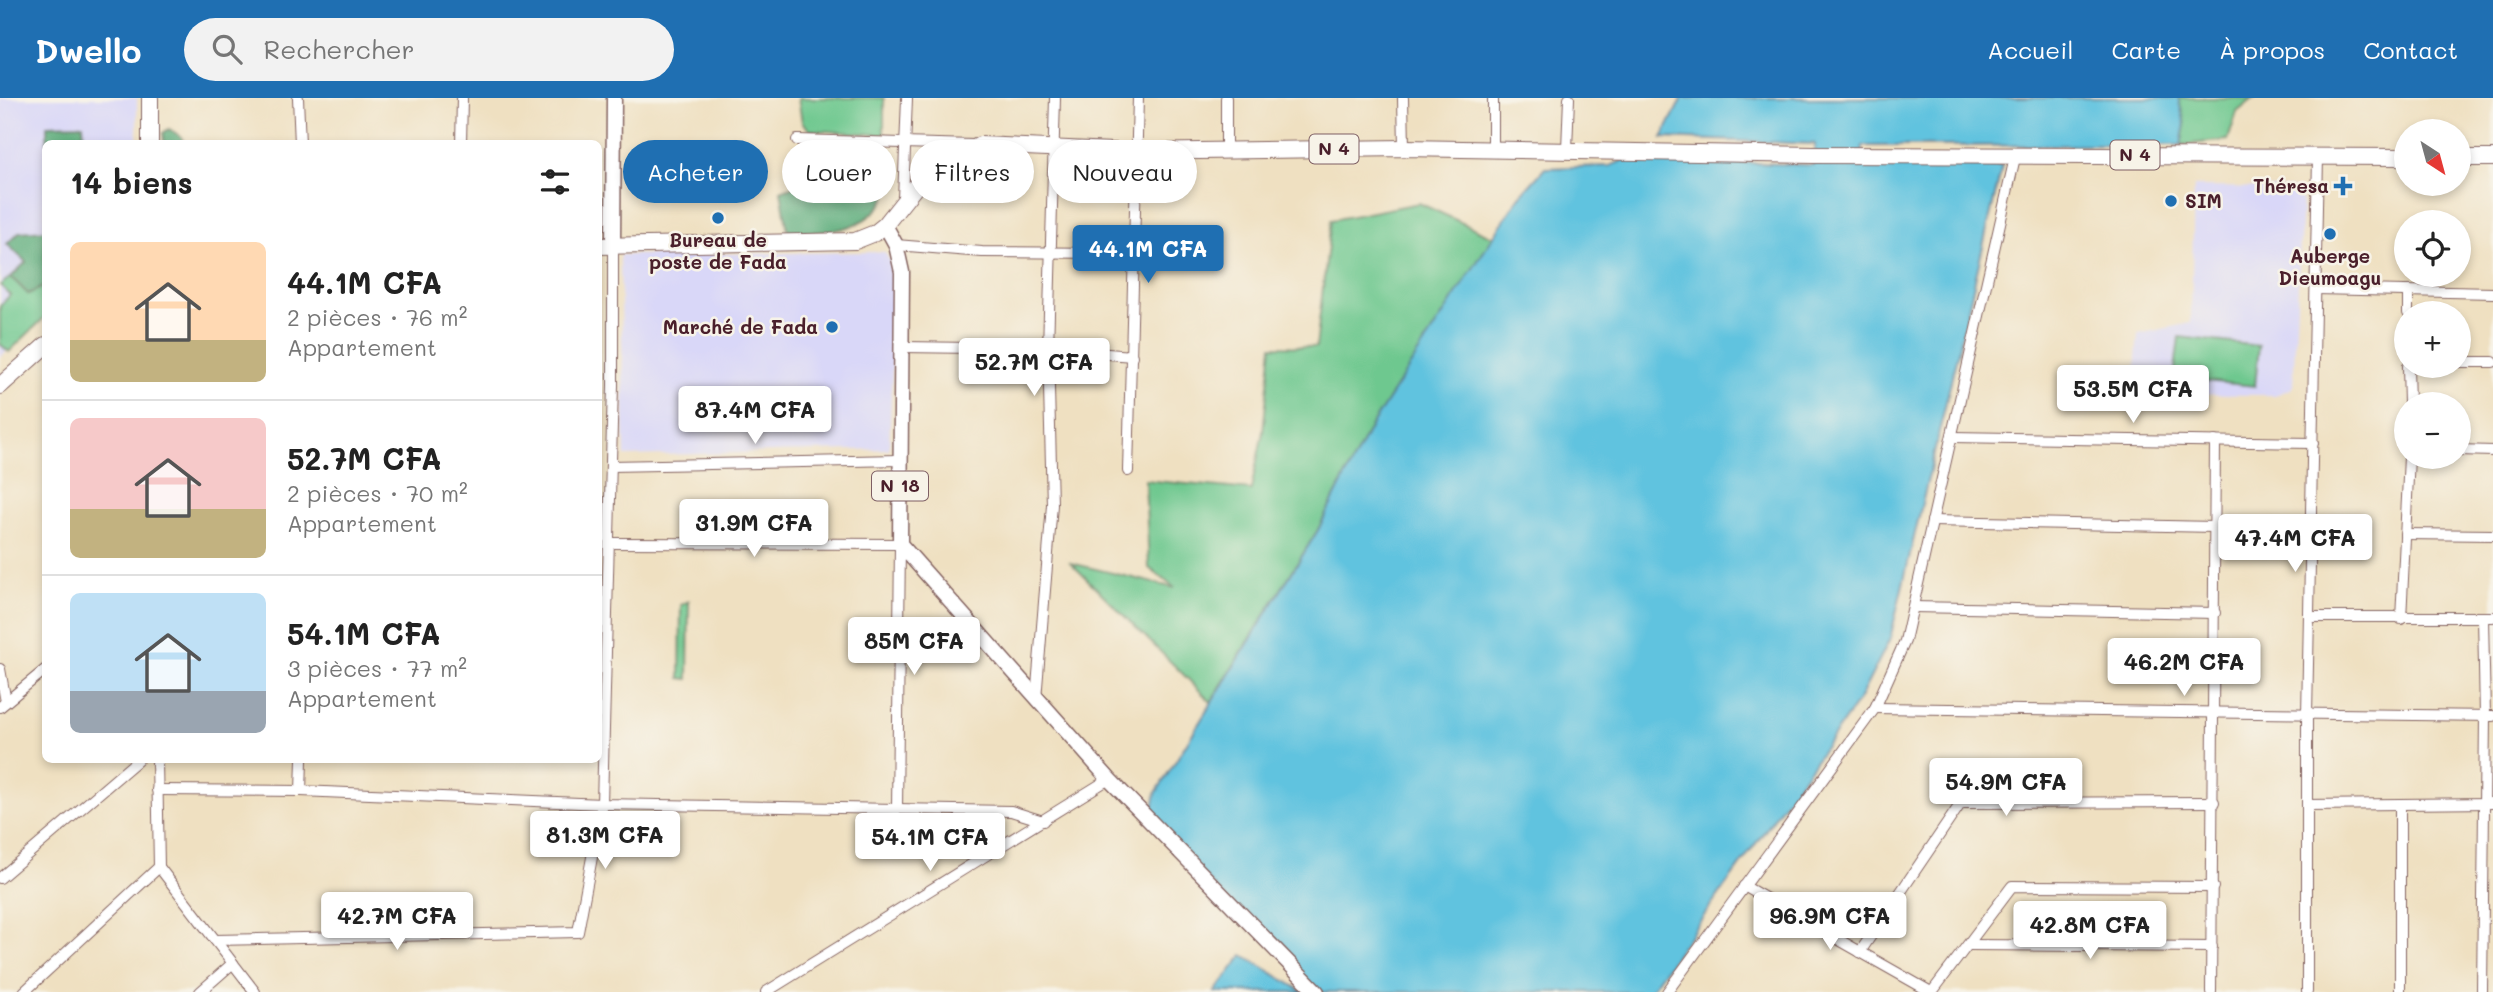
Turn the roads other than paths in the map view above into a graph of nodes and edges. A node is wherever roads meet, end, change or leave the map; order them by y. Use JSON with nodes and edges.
{"nodes":[{"id":1,"x":150,"y":98,"type":"edge"},
{"id":2,"x":298,"y":98,"type":"edge"},
{"id":3,"x":462,"y":98,"type":"edge"},
{"id":4,"x":614,"y":98,"type":"edge"},
{"id":5,"x":907,"y":98,"type":"edge"},
{"id":6,"x":1055,"y":98,"type":"edge"},
{"id":7,"x":1138,"y":98,"type":"edge"},
{"id":8,"x":1226,"y":98,"type":"edge"},
{"id":9,"x":1403,"y":98,"type":"edge"},
{"id":10,"x":1493,"y":98,"type":"edge"},
{"id":11,"x":1569,"y":98,"type":"edge"},
{"id":12,"x":150,"y":140,"type":"edge"},
{"id":13,"x":300,"y":140,"type":"edge"},
{"id":14,"x":461,"y":140,"type":"edge"},
{"id":15,"x":1054,"y":140,"type":"edge"},
{"id":16,"x":1136,"y":140,"type":"edge"},
{"id":17,"x":896,"y":144,"type":"edge"},
{"id":18,"x":906,"y":144,"type":"junction"},
{"id":19,"x":910,"y":144,"type":"edge"},
{"id":20,"x":1404,"y":148,"type":"junction"},
{"id":21,"x":1493,"y":149,"type":"junction"},
{"id":22,"x":1567,"y":149,"type":"junction"},
{"id":23,"x":1197,"y":151,"type":"edge"},
{"id":24,"x":1226,"y":151,"type":"junction"},
{"id":25,"x":2016,"y":153,"type":"junction"},
{"id":26,"x":2318,"y":156,"type":"junction"},
{"id":27,"x":2394,"y":157,"type":"edge"},
{"id":28,"x":2471,"y":158,"type":"edge"},
{"id":29,"x":2493,"y":158,"type":"edge"},
{"id":30,"x":910,"y":194,"type":"edge"},
{"id":31,"x":903,"y":201,"type":"junction"},
{"id":32,"x":1051,"y":203,"type":"edge"},
{"id":33,"x":1134,"y":203,"type":"edge"},
{"id":34,"x":885,"y":225,"type":"junction"},
{"id":35,"x":896,"y":245,"type":"junction"},
{"id":36,"x":606,"y":246,"type":"edge"},
{"id":37,"x":1049,"y":253,"type":"junction"},
{"id":38,"x":1120,"y":253,"type":"dead end"},
{"id":39,"x":2316,"y":289,"type":"junction"},
{"id":40,"x":2407,"y":291,"type":"junction"},
{"id":41,"x":2493,"y":293,"type":"edge"},
{"id":42,"x":2407,"y":301,"type":"edge"},
{"id":43,"x":903,"y":347,"type":"junction"},
{"id":44,"x":42,"y":349,"type":"edge"},
{"id":45,"x":1048,"y":349,"type":"junction"},
{"id":46,"x":1132,"y":356,"type":"junction"},
{"id":47,"x":2471,"y":362,"type":"edge"},
{"id":48,"x":2493,"y":362,"type":"edge"},
{"id":49,"x":0,"y":386,"type":"edge"},
{"id":50,"x":1952,"y":438,"type":"junction"},
{"id":51,"x":2215,"y":441,"type":"junction"},
{"id":52,"x":2313,"y":443,"type":"junction"},
{"id":53,"x":2471,"y":450,"type":"edge"},
{"id":54,"x":2493,"y":451,"type":"edge"},
{"id":55,"x":900,"y":460,"type":"junction"},
{"id":56,"x":611,"y":466,"type":"junction"},
{"id":57,"x":2408,"y":469,"type":"edge"},
{"id":58,"x":1128,"y":471,"type":"dead end"},
{"id":59,"x":1932,"y":521,"type":"junction"},
{"id":60,"x":2215,"y":527,"type":"junction"},
{"id":61,"x":2405,"y":534,"type":"junction"},
{"id":62,"x":2493,"y":535,"type":"edge"},
{"id":63,"x":609,"y":543,"type":"junction"},
{"id":64,"x":900,"y":544,"type":"junction"},
{"id":65,"x":1913,"y":607,"type":"junction"},
{"id":66,"x":2215,"y":612,"type":"junction"},
{"id":67,"x":2309,"y":617,"type":"junction"},
{"id":68,"x":2488,"y":617,"type":"edge"},
{"id":69,"x":2402,"y":619,"type":"junction"},
{"id":70,"x":603,"y":636,"type":"edge"},
{"id":71,"x":0,"y":669,"type":"edge"},
{"id":72,"x":42,"y":672,"type":"edge"},
{"id":73,"x":1036,"y":700,"type":"junction"},
{"id":74,"x":3,"y":704,"type":"edge"},
{"id":75,"x":1875,"y":708,"type":"junction"},
{"id":76,"x":2216,"y":714,"type":"junction"},
{"id":77,"x":2307,"y":716,"type":"junction"},
{"id":78,"x":2489,"y":716,"type":"edge"},
{"id":79,"x":134,"y":763,"type":"edge"},
{"id":80,"x":157,"y":763,"type":"edge"},
{"id":81,"x":302,"y":763,"type":"edge"},
{"id":82,"x":1109,"y":779,"type":"junction"},
{"id":83,"x":158,"y":790,"type":"junction"},
{"id":84,"x":301,"y":791,"type":"junction"},
{"id":85,"x":2214,"y":802,"type":"junction"},
{"id":86,"x":2489,"y":803,"type":"edge"},
{"id":87,"x":602,"y":804,"type":"junction"},
{"id":88,"x":2400,"y":804,"type":"junction"},
{"id":89,"x":2307,"y":806,"type":"junction"},
{"id":90,"x":897,"y":810,"type":"junction"},
{"id":91,"x":1043,"y":821,"type":"junction"},
{"id":92,"x":159,"y":867,"type":"junction"},
{"id":93,"x":0,"y":878,"type":"edge"},
{"id":94,"x":1744,"y":886,"type":"junction"},
{"id":95,"x":2213,"y":887,"type":"junction"},
{"id":96,"x":215,"y":940,"type":"junction"},
{"id":97,"x":1968,"y":945,"type":"junction"},
{"id":98,"x":2212,"y":947,"type":"junction"},
{"id":99,"x":1860,"y":952,"type":"junction"},
{"id":100,"x":233,"y":963,"type":"junction"},
{"id":101,"x":24,"y":992,"type":"edge"},
{"id":102,"x":200,"y":992,"type":"edge"},
{"id":103,"x":255,"y":992,"type":"edge"},
{"id":104,"x":766,"y":992,"type":"edge"},
{"id":105,"x":1317,"y":992,"type":"edge"},
{"id":106,"x":1667,"y":992,"type":"edge"},
{"id":107,"x":1931,"y":992,"type":"edge"},
{"id":108,"x":2211,"y":992,"type":"edge"},
{"id":109,"x":2306,"y":992,"type":"edge"},
{"id":110,"x":2400,"y":992,"type":"edge"},
{"id":111,"x":2482,"y":992,"type":"edge"}],
"edges":[{"from":1,"to":12,"type":"highway"},
{"from":2,"to":13,"type":"street"},
{"from":3,"to":14,"type":"street"},
{"from":4,"to":36,"type":"main road"},
{"from":5,"to":18,"type":"street"},
{"from":6,"to":15,"type":"street"},
{"from":7,"to":16,"type":"street"},
{"from":8,"to":24,"type":"street"},
{"from":9,"to":20,"type":"street"},
{"from":10,"to":21,"type":"street"},
{"from":11,"to":22,"type":"street"},
{"from":17,"to":18,"type":"street"},
{"from":18,"to":19,"type":"street"},
{"from":18,"to":31,"type":"street"},
{"from":20,"to":21,"type":"highway","number":"N 4"},
{"from":20,"to":24,"type":"highway","number":"N 4"},
{"from":21,"to":22,"type":"highway","number":"N 4"},
{"from":22,"to":25,"type":"highway","number":"N 4"},
{"from":23,"to":24,"type":"highway","number":"N 4"},
{"from":25,"to":26,"type":"highway","number":"N 4"},
{"from":25,"to":50,"type":"street"},
{"from":26,"to":27,"type":"highway","number":"N 4"},
{"from":26,"to":39,"type":"street"},
{"from":28,"to":29,"type":"highway"},
{"from":30,"to":31,"type":"highway"},
{"from":31,"to":34,"type":"highway"},
{"from":32,"to":37,"type":"street"},
{"from":33,"to":46,"type":"street"},
{"from":34,"to":35,"type":"main road","number":"N 18"},
{"from":34,"to":36,"type":"highway"},
{"from":35,"to":37,"type":"street"},
{"from":35,"to":43,"type":"main road","number":"N 18"},
{"from":36,"to":56,"type":"street"},
{"from":37,"to":38,"type":"street"},
{"from":37,"to":45,"type":"street"},
{"from":39,"to":40,"type":"street"},
{"from":39,"to":52,"type":"street"},
{"from":40,"to":41,"type":"street"},
{"from":40,"to":42,"type":"street"},
{"from":43,"to":45,"type":"street"},
{"from":43,"to":55,"type":"main road","number":"N 18"},
{"from":44,"to":49,"type":"highway"},
{"from":45,"to":46,"type":"street"},
{"from":45,"to":73,"type":"street"},
{"from":46,"to":58,"type":"street"},
{"from":47,"to":48,"type":"street"},
{"from":50,"to":51,"type":"street"},
{"from":50,"to":59,"type":"street"},
{"from":51,"to":52,"type":"street"},
{"from":51,"to":60,"type":"street"},
{"from":52,"to":67,"type":"street"},
{"from":53,"to":54,"type":"street"},
{"from":55,"to":56,"type":"street"},
{"from":55,"to":64,"type":"main road","number":"N 18"},
{"from":56,"to":63,"type":"street"},
{"from":57,"to":61,"type":"street"},
{"from":59,"to":60,"type":"street"},
{"from":59,"to":65,"type":"street"},
{"from":60,"to":66,"type":"street"},
{"from":61,"to":62,"type":"street"},
{"from":61,"to":69,"type":"street"},
{"from":63,"to":64,"type":"street"},
{"from":63,"to":70,"type":"street"},
{"from":64,"to":73,"type":"main road"},
{"from":64,"to":90,"type":"street"},
{"from":65,"to":66,"type":"street"},
{"from":65,"to":75,"type":"street"},
{"from":66,"to":76,"type":"street"},
{"from":67,"to":69,"type":"street"},
{"from":67,"to":77,"type":"street"},
{"from":68,"to":69,"type":"street"},
{"from":68,"to":78,"type":"street"},
{"from":70,"to":87,"type":"street"},
{"from":71,"to":74,"type":"street"},
{"from":72,"to":74,"type":"street"},
{"from":73,"to":82,"type":"main road"},
{"from":75,"to":76,"type":"street"},
{"from":75,"to":94,"type":"street"},
{"from":76,"to":77,"type":"street"},
{"from":76,"to":85,"type":"street"},
{"from":77,"to":78,"type":"street"},
{"from":77,"to":89,"type":"street"},
{"from":78,"to":86,"type":"street"},
{"from":79,"to":93,"type":"street"},
{"from":80,"to":83,"type":"street"},
{"from":81,"to":84,"type":"street"},
{"from":82,"to":91,"type":"street"},
{"from":82,"to":105,"type":"main road"},
{"from":83,"to":84,"type":"street"},
{"from":83,"to":92,"type":"street"},
{"from":84,"to":87,"type":"street"},
{"from":85,"to":95,"type":"street"},
{"from":85,"to":99,"type":"street"},
{"from":86,"to":88,"type":"street"},
{"from":86,"to":111,"type":"street"},
{"from":87,"to":90,"type":"street"},
{"from":87,"to":96,"type":"street"},
{"from":88,"to":89,"type":"street"},
{"from":88,"to":110,"type":"street"},
{"from":89,"to":109,"type":"street"},
{"from":90,"to":91,"type":"street"},
{"from":91,"to":104,"type":"street"},
{"from":92,"to":96,"type":"street"},
{"from":92,"to":101,"type":"street"},
{"from":94,"to":99,"type":"street"},
{"from":94,"to":106,"type":"street"},
{"from":95,"to":97,"type":"street"},
{"from":95,"to":98,"type":"street"},
{"from":96,"to":100,"type":"street"},
{"from":97,"to":98,"type":"street"},
{"from":97,"to":107,"type":"street"},
{"from":98,"to":108,"type":"street"},
{"from":99,"to":107,"type":"street"},
{"from":100,"to":102,"type":"street"},
{"from":100,"to":103,"type":"street"}]}
